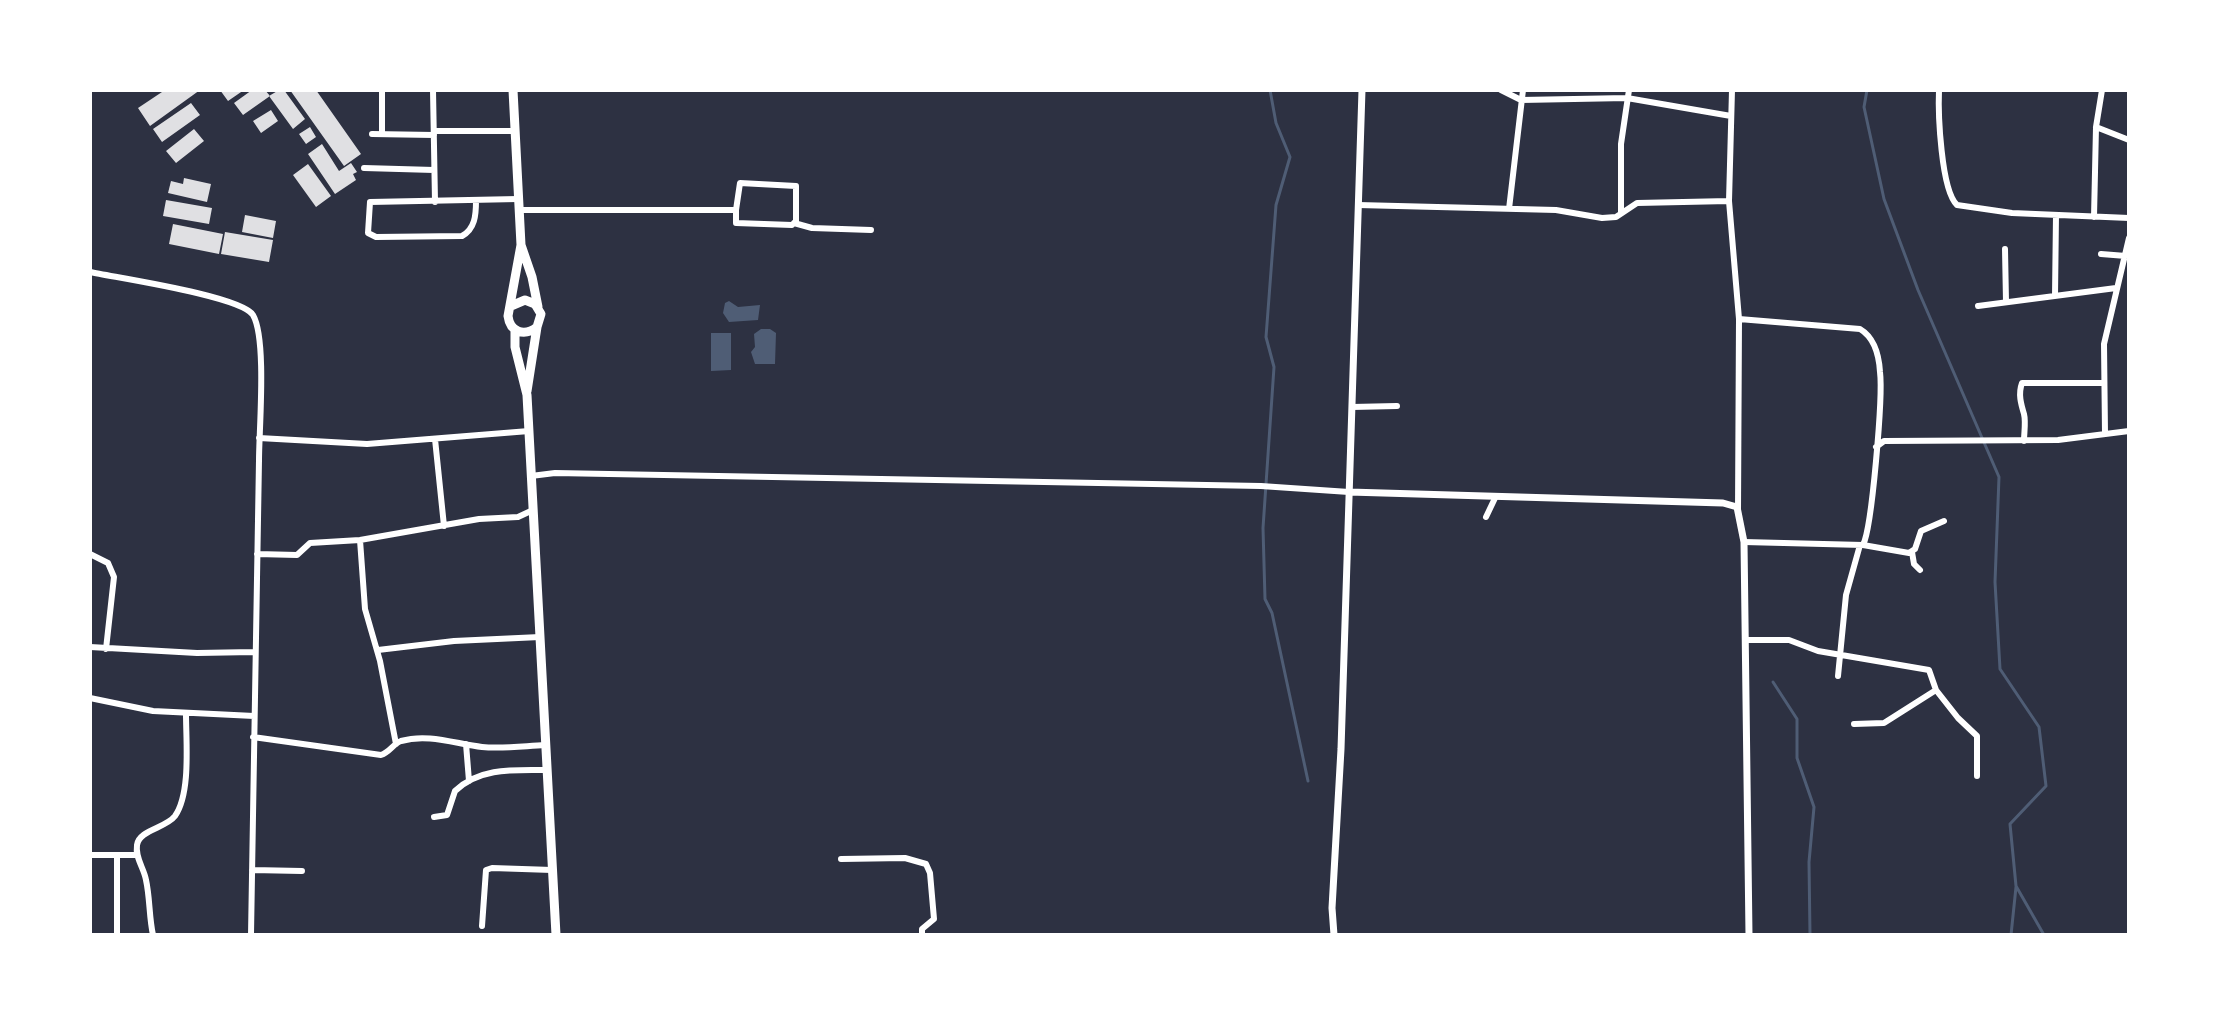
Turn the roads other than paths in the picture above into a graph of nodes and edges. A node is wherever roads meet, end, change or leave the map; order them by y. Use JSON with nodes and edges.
{"nodes":[{"id":1,"x":382,"y":90,"type":"edge"},
{"id":2,"x":433,"y":90,"type":"edge"},
{"id":3,"x":513,"y":90,"type":"edge"},
{"id":4,"x":1362,"y":90,"type":"edge"},
{"id":5,"x":1501,"y":90,"type":"edge"},
{"id":6,"x":1523,"y":90,"type":"edge"},
{"id":7,"x":1732,"y":90,"type":"edge"},
{"id":8,"x":1939,"y":90,"type":"edge"},
{"id":9,"x":2102,"y":90,"type":"edge"},
{"id":10,"x":1628,"y":94,"type":"edge"},
{"id":11,"x":1521,"y":100,"type":"junction"},
{"id":12,"x":1731,"y":116,"type":"junction"},
{"id":13,"x":2096,"y":127,"type":"junction"},
{"id":14,"x":514,"y":131,"type":"junction"},
{"id":15,"x":434,"y":133,"type":"junction"},
{"id":16,"x":372,"y":134,"type":"dead end"},
{"id":17,"x":382,"y":134,"type":"junction"},
{"id":18,"x":2129,"y":140,"type":"edge"},
{"id":19,"x":364,"y":168,"type":"dead end"},
{"id":20,"x":434,"y":170,"type":"junction"},
{"id":21,"x":518,"y":199,"type":"junction"},
{"id":22,"x":476,"y":201,"type":"junction"},
{"id":23,"x":1729,"y":201,"type":"junction"},
{"id":24,"x":435,"y":202,"type":"junction"},
{"id":25,"x":1358,"y":205,"type":"junction"},
{"id":26,"x":1509,"y":209,"type":"junction"},
{"id":27,"x":519,"y":210,"type":"junction"},
{"id":28,"x":736,"y":210,"type":"junction"},
{"id":29,"x":1621,"y":213,"type":"junction"},
{"id":30,"x":2056,"y":215,"type":"junction"},
{"id":31,"x":2094,"y":217,"type":"junction"},
{"id":32,"x":2129,"y":218,"type":"edge"},
{"id":33,"x":794,"y":223,"type":"junction"},
{"id":34,"x":871,"y":230,"type":"dead end"},
{"id":35,"x":2129,"y":238,"type":"edge"},
{"id":36,"x":521,"y":245,"type":"junction"},
{"id":37,"x":2005,"y":249,"type":"dead end"},
{"id":38,"x":2101,"y":254,"type":"dead end"},
{"id":39,"x":2126,"y":256,"type":"junction"},
{"id":40,"x":90,"y":272,"type":"edge"},
{"id":41,"x":2116,"y":288,"type":"junction"},
{"id":42,"x":2055,"y":296,"type":"junction"},
{"id":43,"x":2006,"y":302,"type":"junction"},
{"id":44,"x":511,"y":306,"type":"junction"},
{"id":45,"x":1978,"y":306,"type":"dead end"},
{"id":46,"x":538,"y":308,"type":"junction"},
{"id":47,"x":1739,"y":319,"type":"junction"},
{"id":48,"x":537,"y":327,"type":"junction"},
{"id":49,"x":515,"y":330,"type":"junction"},
{"id":50,"x":2103,"y":383,"type":"junction"},
{"id":51,"x":527,"y":395,"type":"junction"},
{"id":52,"x":1397,"y":406,"type":"dead end"},
{"id":53,"x":1352,"y":407,"type":"junction"},
{"id":54,"x":529,"y":431,"type":"junction"},
{"id":55,"x":2129,"y":431,"type":"edge"},
{"id":56,"x":2105,"y":434,"type":"junction"},
{"id":57,"x":259,"y":438,"type":"junction"},
{"id":58,"x":435,"y":439,"type":"junction"},
{"id":59,"x":2024,"y":441,"type":"junction"},
{"id":60,"x":1876,"y":447,"type":"junction"},
{"id":61,"x":531,"y":476,"type":"junction"},
{"id":62,"x":1349,"y":492,"type":"junction"},
{"id":63,"x":1496,"y":496,"type":"junction"},
{"id":64,"x":533,"y":510,"type":"junction"},
{"id":65,"x":1738,"y":510,"type":"junction"},
{"id":66,"x":1486,"y":517,"type":"dead end"},
{"id":67,"x":1944,"y":521,"type":"dead end"},
{"id":68,"x":444,"y":526,"type":"junction"},
{"id":69,"x":360,"y":540,"type":"junction"},
{"id":70,"x":1744,"y":542,"type":"junction"},
{"id":71,"x":1862,"y":545,"type":"junction"},
{"id":72,"x":1912,"y":552,"type":"junction"},
{"id":73,"x":90,"y":554,"type":"edge"},
{"id":74,"x":257,"y":554,"type":"junction"},
{"id":75,"x":1920,"y":570,"type":"dead end"},
{"id":76,"x":540,"y":637,"type":"junction"},
{"id":77,"x":1746,"y":640,"type":"junction"},
{"id":78,"x":90,"y":647,"type":"edge"},
{"id":79,"x":106,"y":649,"type":"junction"},
{"id":80,"x":378,"y":650,"type":"junction"},
{"id":81,"x":254,"y":652,"type":"junction"},
{"id":82,"x":1839,"y":654,"type":"junction"},
{"id":83,"x":1838,"y":676,"type":"dead end"},
{"id":84,"x":1936,"y":690,"type":"junction"},
{"id":85,"x":90,"y":698,"type":"edge"},
{"id":86,"x":186,"y":714,"type":"junction"},
{"id":87,"x":254,"y":716,"type":"junction"},
{"id":88,"x":1854,"y":724,"type":"dead end"},
{"id":89,"x":253,"y":737,"type":"junction"},
{"id":90,"x":396,"y":744,"type":"junction"},
{"id":91,"x":466,"y":744,"type":"junction"},
{"id":92,"x":545,"y":745,"type":"junction"},
{"id":93,"x":547,"y":770,"type":"junction"},
{"id":94,"x":1977,"y":776,"type":"dead end"},
{"id":95,"x":469,"y":781,"type":"junction"},
{"id":96,"x":434,"y":817,"type":"dead end"},
{"id":97,"x":90,"y":855,"type":"edge"},
{"id":98,"x":137,"y":855,"type":"junction"},
{"id":99,"x":117,"y":856,"type":"junction"},
{"id":100,"x":841,"y":859,"type":"dead end"},
{"id":101,"x":252,"y":870,"type":"junction"},
{"id":102,"x":552,"y":870,"type":"junction"},
{"id":103,"x":302,"y":871,"type":"dead end"},
{"id":104,"x":482,"y":926,"type":"dead end"},
{"id":105,"x":117,"y":935,"type":"edge"},
{"id":106,"x":153,"y":935,"type":"edge"},
{"id":107,"x":251,"y":935,"type":"edge"},
{"id":108,"x":556,"y":935,"type":"edge"},
{"id":109,"x":922,"y":935,"type":"edge"},
{"id":110,"x":1334,"y":935,"type":"edge"},
{"id":111,"x":1749,"y":935,"type":"edge"}],
"edges":[{"from":1,"to":17,"type":"street"},
{"from":2,"to":15,"type":"street"},
{"from":3,"to":14,"type":"main road"},
{"from":4,"to":25,"type":"street"},
{"from":5,"to":11,"type":"street"},
{"from":6,"to":11,"type":"street"},
{"from":7,"to":12,"type":"street"},
{"from":8,"to":30,"type":"street"},
{"from":9,"to":13,"type":"street"},
{"from":10,"to":11,"type":"street"},
{"from":10,"to":12,"type":"street"},
{"from":10,"to":29,"type":"street"},
{"from":11,"to":26,"type":"street"},
{"from":12,"to":23,"type":"street"},
{"from":13,"to":18,"type":"street"},
{"from":13,"to":31,"type":"street"},
{"from":14,"to":15,"type":"street"},
{"from":14,"to":21,"type":"main road"},
{"from":15,"to":17,"type":"street"},
{"from":15,"to":20,"type":"street"},
{"from":16,"to":17,"type":"street"},
{"from":19,"to":20,"type":"street"},
{"from":20,"to":24,"type":"street"},
{"from":21,"to":22,"type":"street"},
{"from":21,"to":27,"type":"main road"},
{"from":22,"to":24,"type":"street"},
{"from":22,"to":24,"type":"street"},
{"from":23,"to":29,"type":"street"},
{"from":23,"to":47,"type":"street"},
{"from":25,"to":26,"type":"street"},
{"from":25,"to":53,"type":"street"},
{"from":26,"to":29,"type":"street"},
{"from":27,"to":28,"type":"street"},
{"from":27,"to":36,"type":"main road"},
{"from":28,"to":33,"type":"street"},
{"from":28,"to":33,"type":"street"},
{"from":30,"to":31,"type":"street"},
{"from":30,"to":42,"type":"street"},
{"from":31,"to":32,"type":"street"},
{"from":33,"to":34,"type":"street"},
{"from":35,"to":39,"type":"street"},
{"from":36,"to":44,"type":"main road"},
{"from":36,"to":46,"type":"main road"},
{"from":37,"to":43,"type":"street"},
{"from":38,"to":39,"type":"street"},
{"from":39,"to":41,"type":"street"},
{"from":40,"to":57,"type":"street"},
{"from":41,"to":42,"type":"street"},
{"from":41,"to":50,"type":"street"},
{"from":42,"to":43,"type":"street"},
{"from":43,"to":45,"type":"street"},
{"from":44,"to":46,"type":"main road"},
{"from":44,"to":49,"type":"main road"},
{"from":46,"to":48,"type":"main road"},
{"from":47,"to":60,"type":"street"},
{"from":47,"to":65,"type":"street"},
{"from":48,"to":49,"type":"main road"},
{"from":48,"to":51,"type":"main road"},
{"from":49,"to":51,"type":"main road"},
{"from":50,"to":56,"type":"street"},
{"from":50,"to":59,"type":"street"},
{"from":51,"to":54,"type":"main road"},
{"from":52,"to":53,"type":"street"},
{"from":53,"to":62,"type":"street"},
{"from":54,"to":58,"type":"street"},
{"from":54,"to":61,"type":"main road"},
{"from":55,"to":56,"type":"street"},
{"from":56,"to":59,"type":"street"},
{"from":57,"to":58,"type":"street"},
{"from":57,"to":74,"type":"street"},
{"from":58,"to":68,"type":"street"},
{"from":59,"to":60,"type":"street"},
{"from":60,"to":71,"type":"street"},
{"from":61,"to":62,"type":"street"},
{"from":61,"to":64,"type":"main road"},
{"from":62,"to":63,"type":"street"},
{"from":62,"to":110,"type":"street"},
{"from":63,"to":65,"type":"street"},
{"from":63,"to":66,"type":"street"},
{"from":64,"to":68,"type":"street"},
{"from":64,"to":76,"type":"main road"},
{"from":65,"to":70,"type":"street"},
{"from":67,"to":72,"type":"street"},
{"from":68,"to":69,"type":"street"},
{"from":69,"to":74,"type":"street"},
{"from":69,"to":80,"type":"street"},
{"from":70,"to":71,"type":"street"},
{"from":70,"to":77,"type":"street"},
{"from":71,"to":72,"type":"street"},
{"from":71,"to":82,"type":"street"},
{"from":72,"to":75,"type":"street"},
{"from":73,"to":79,"type":"street"},
{"from":74,"to":81,"type":"street"},
{"from":76,"to":80,"type":"street"},
{"from":76,"to":92,"type":"main road"},
{"from":77,"to":82,"type":"street"},
{"from":77,"to":111,"type":"street"},
{"from":78,"to":79,"type":"street"},
{"from":79,"to":81,"type":"street"},
{"from":80,"to":90,"type":"street"},
{"from":81,"to":87,"type":"street"},
{"from":82,"to":83,"type":"street"},
{"from":82,"to":84,"type":"street"},
{"from":84,"to":88,"type":"street"},
{"from":84,"to":94,"type":"street"},
{"from":85,"to":86,"type":"street"},
{"from":86,"to":87,"type":"street"},
{"from":86,"to":98,"type":"street"},
{"from":87,"to":89,"type":"street"},
{"from":89,"to":90,"type":"street"},
{"from":89,"to":101,"type":"street"},
{"from":90,"to":91,"type":"street"},
{"from":91,"to":92,"type":"street"},
{"from":91,"to":95,"type":"street"},
{"from":92,"to":93,"type":"main road"},
{"from":93,"to":95,"type":"street"},
{"from":93,"to":102,"type":"main road"},
{"from":95,"to":96,"type":"street"},
{"from":97,"to":99,"type":"street"},
{"from":98,"to":99,"type":"street"},
{"from":98,"to":106,"type":"street"},
{"from":99,"to":105,"type":"street"},
{"from":100,"to":109,"type":"street"},
{"from":101,"to":103,"type":"street"},
{"from":101,"to":107,"type":"street"},
{"from":102,"to":104,"type":"street"},
{"from":102,"to":108,"type":"main road"}]}
